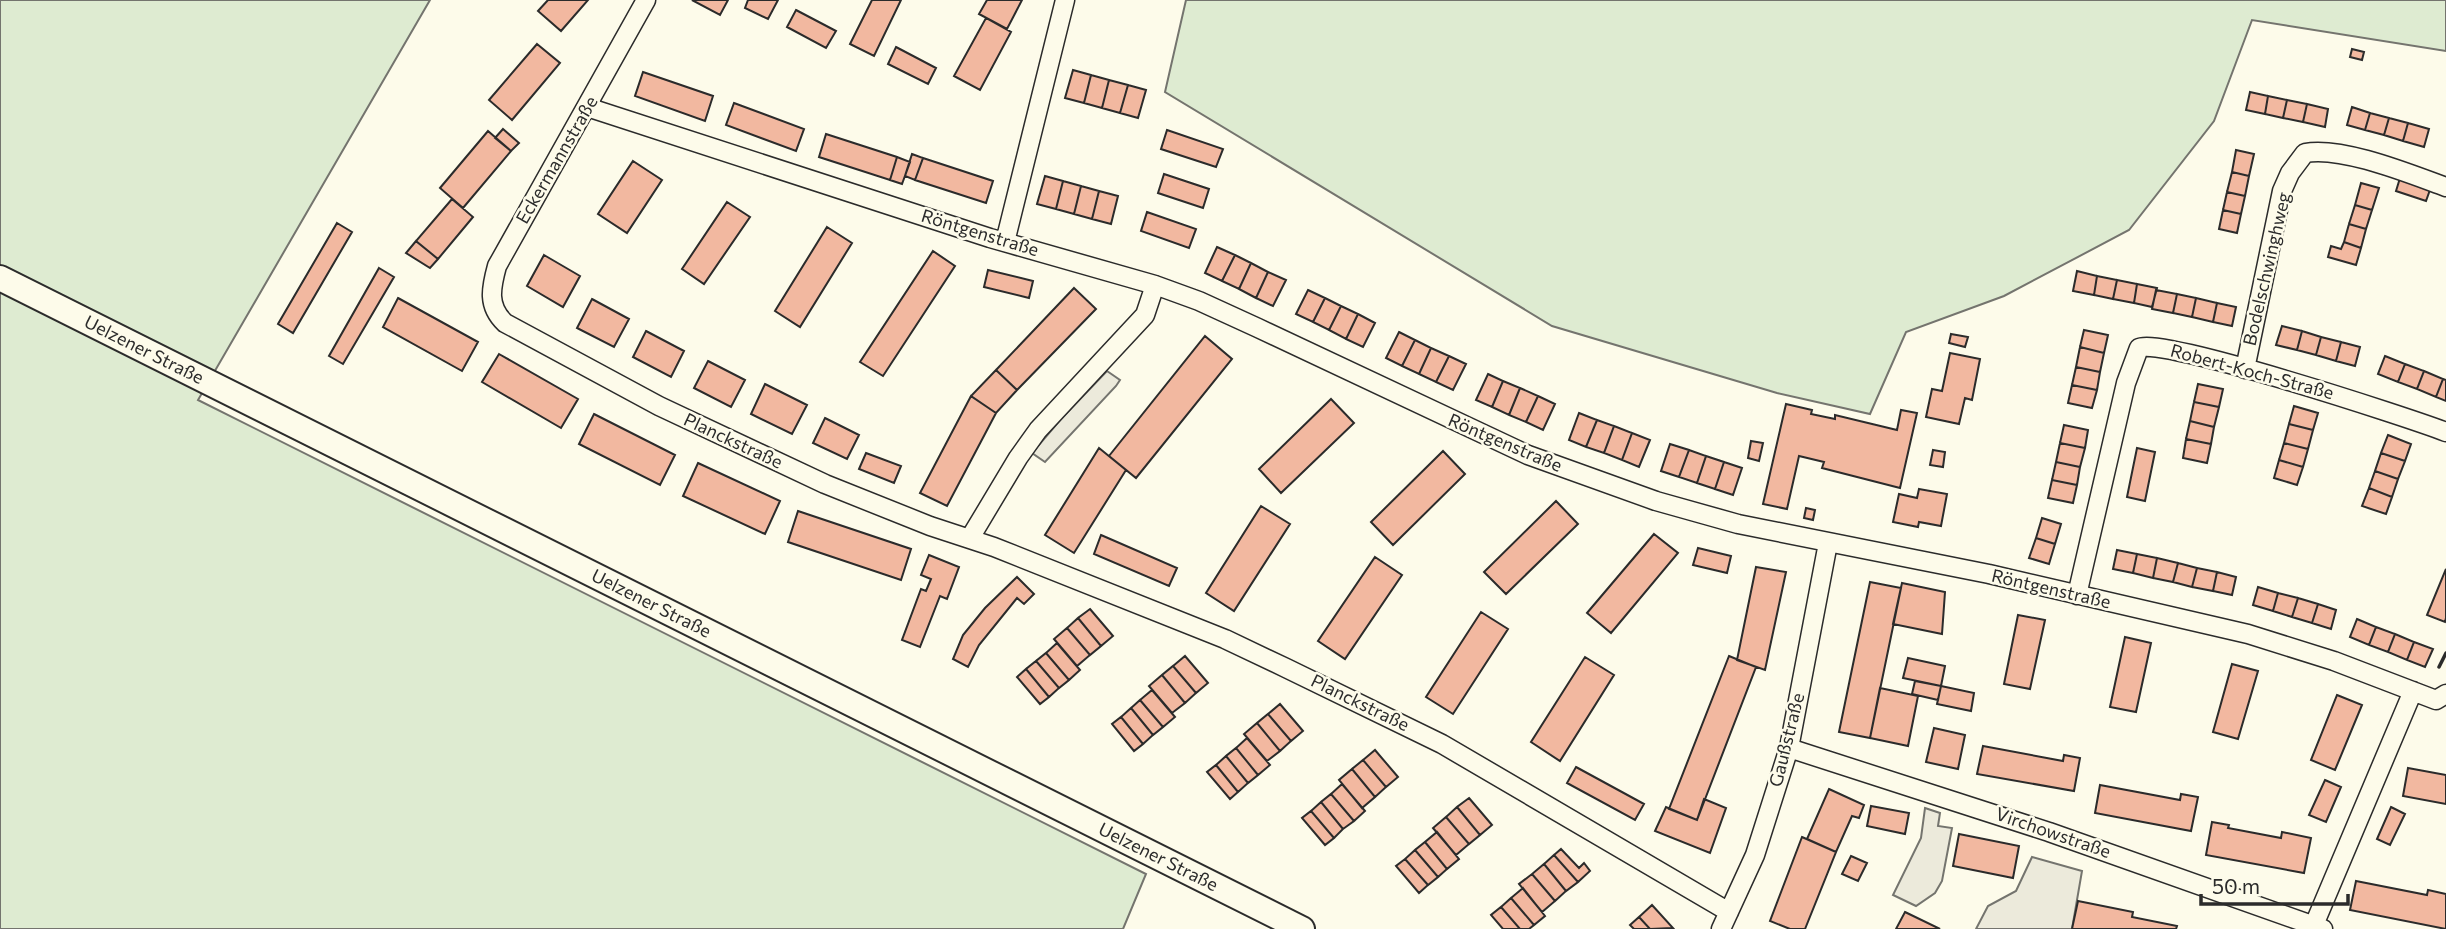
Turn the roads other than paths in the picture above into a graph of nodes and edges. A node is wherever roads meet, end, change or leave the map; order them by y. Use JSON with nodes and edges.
{"nodes":[{"id":1,"x":646,"y":0,"type":"edge"},
{"id":2,"x":1065,"y":0,"type":"edge"},
{"id":3,"x":587,"y":107,"type":"junction"},
{"id":4,"x":2446,"y":187,"type":"edge"},
{"id":5,"x":1005,"y":242,"type":"junction"},
{"id":6,"x":0,"y":278,"type":"edge"},
{"id":7,"x":1155,"y":285,"type":"junction"},
{"id":8,"x":505,"y":323,"type":"joint"},
{"id":9,"x":2245,"y":369,"type":"junction"},
{"id":10,"x":2446,"y":432,"type":"edge"},
{"id":11,"x":970,"y":538,"type":"junction"},
{"id":12,"x":1828,"y":544,"type":"junction"},
{"id":13,"x":2077,"y":595,"type":"junction"},
{"id":14,"x":2413,"y":691,"type":"junction"},
{"id":15,"x":2446,"y":694,"type":"edge"},
{"id":16,"x":1789,"y":748,"type":"junction"},
{"id":17,"x":1729,"y":912,"type":"junction"},
{"id":18,"x":2318,"y":927,"type":"edge"},
{"id":19,"x":1302,"y":929,"type":"edge"},
{"id":20,"x":1721,"y":929,"type":"edge"}],
"edges":[{"from":1,"to":3,"type":"street","name":"Eckermannstraße"},
{"from":2,"to":5,"type":"street"},
{"from":3,"to":5,"type":"street","name":"Röntgenstraße"},
{"from":3,"to":8,"type":"street","name":"Eckermannstraße"},
{"from":4,"to":9,"type":"street","name":"Bodelschwinghweg"},
{"from":5,"to":7,"type":"street","name":"Röntgenstraße"},
{"from":6,"to":19,"type":"main road","name":"Uelzener Straße"},
{"from":7,"to":11,"type":"street"},
{"from":7,"to":12,"type":"street","name":"Röntgenstraße"},
{"from":8,"to":11,"type":"street","name":"Planckstraße"},
{"from":9,"to":10,"type":"street","name":"Robert-Koch-Straße"},
{"from":9,"to":13,"type":"street","name":"Robert-Koch-Straße"},
{"from":11,"to":17,"type":"street","name":"Planckstraße"},
{"from":12,"to":13,"type":"street","name":"Röntgenstraße"},
{"from":12,"to":16,"type":"street","name":"Gaußstraße"},
{"from":13,"to":14,"type":"street","name":"Röntgenstraße"},
{"from":14,"to":15,"type":"street","name":"Röntgenstraße"},
{"from":14,"to":18,"type":"street","name":"Virchowstraße"},
{"from":16,"to":17,"type":"street","name":"Gaußstraße"},
{"from":16,"to":18,"type":"street","name":"Virchowstraße"},
{"from":17,"to":20,"type":"street","name":"Gaußstraße"}]}
